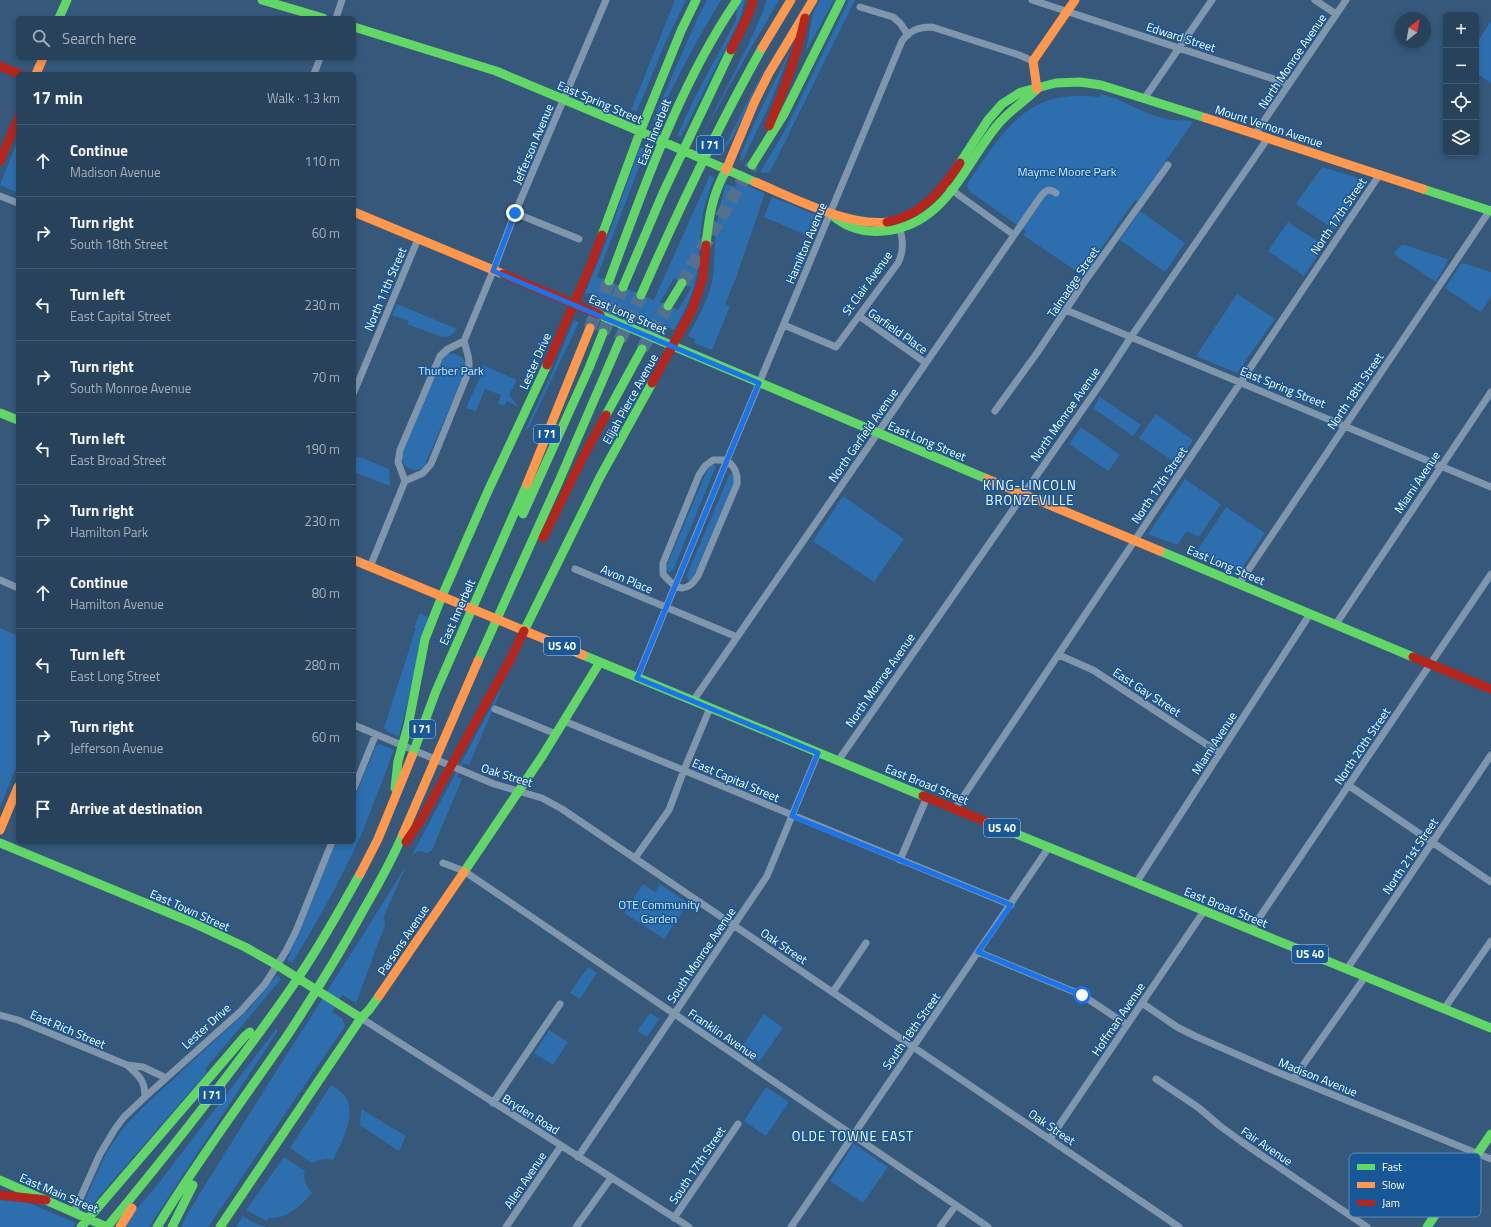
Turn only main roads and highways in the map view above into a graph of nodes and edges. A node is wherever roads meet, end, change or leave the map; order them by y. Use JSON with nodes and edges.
{"nodes":[{"id":1,"x":67,"y":0,"type":"edge"},
{"id":2,"x":262,"y":0,"type":"edge"},
{"id":3,"x":696,"y":0,"type":"edge"},
{"id":4,"x":753,"y":0,"type":"edge"},
{"id":5,"x":762,"y":0,"type":"edge"},
{"id":6,"x":791,"y":0,"type":"edge"},
{"id":7,"x":808,"y":0,"type":"edge"},
{"id":8,"x":813,"y":0,"type":"edge"},
{"id":9,"x":841,"y":0,"type":"edge"},
{"id":10,"x":1075,"y":0,"type":"edge"},
{"id":11,"x":736,"y":1,"type":"edge"},
{"id":12,"x":60,"y":16,"type":"edge"},
{"id":13,"x":316,"y":16,"type":"edge"},
{"id":14,"x":356,"y":28,"type":"edge"},
{"id":15,"x":42,"y":60,"type":"edge"},
{"id":16,"x":0,"y":66,"type":"edge"},
{"id":17,"x":37,"y":72,"type":"edge"},
{"id":18,"x":16,"y":73,"type":"edge"},
{"id":19,"x":1037,"y":89,"type":"junction"},
{"id":20,"x":16,"y":123,"type":"edge"},
{"id":21,"x":695,"y":124,"type":"junction"},
{"id":22,"x":640,"y":132,"type":"junction"},
{"id":23,"x":0,"y":161,"type":"edge"},
{"id":24,"x":726,"y":170,"type":"junction"},
{"id":25,"x":1491,"y":210,"type":"edge"},
{"id":26,"x":356,"y":213,"type":"edge"},
{"id":27,"x":831,"y":214,"type":"junction"},
{"id":28,"x":609,"y":281,"type":"tunnel mouth"},
{"id":29,"x":682,"y":283,"type":"tunnel mouth"},
{"id":30,"x":623,"y":287,"type":"tunnel mouth"},
{"id":31,"x":641,"y":295,"type":"tunnel mouth"},
{"id":32,"x":574,"y":304,"type":"junction"},
{"id":33,"x":668,"y":306,"type":"tunnel mouth"},
{"id":34,"x":590,"y":328,"type":"tunnel mouth"},
{"id":35,"x":603,"y":333,"type":"tunnel mouth"},
{"id":36,"x":620,"y":340,"type":"tunnel mouth"},
{"id":37,"x":673,"y":347,"type":"junction"},
{"id":38,"x":642,"y":348,"type":"tunnel mouth"},
{"id":39,"x":0,"y":413,"type":"edge"},
{"id":40,"x":16,"y":419,"type":"edge"},
{"id":41,"x":502,"y":540,"type":"junction"},
{"id":42,"x":356,"y":561,"type":"edge"},
{"id":43,"x":509,"y":590,"type":"junction"},
{"id":44,"x":442,"y":596,"type":"junction"},
{"id":45,"x":520,"y":629,"type":"junction"},
{"id":46,"x":600,"y":662,"type":"junction"},
{"id":47,"x":1491,"y":689,"type":"edge"},
{"id":48,"x":16,"y":792,"type":"edge"},
{"id":49,"x":393,"y":802,"type":"junction"},
{"id":50,"x":0,"y":830,"type":"edge"},
{"id":51,"x":0,"y":843,"type":"edge"},
{"id":52,"x":374,"y":892,"type":"junction"},
{"id":53,"x":343,"y":904,"type":"joint"},
{"id":54,"x":361,"y":1018,"type":"junction"},
{"id":55,"x":266,"y":1021,"type":"junction"},
{"id":56,"x":1491,"y":1028,"type":"edge"},
{"id":57,"x":1491,"y":1134,"type":"edge"},
{"id":58,"x":1478,"y":1153,"type":"edge"},
{"id":59,"x":199,"y":1160,"type":"junction"},
{"id":60,"x":155,"y":1169,"type":"junction"},
{"id":61,"x":0,"y":1180,"type":"edge"},
{"id":62,"x":0,"y":1195,"type":"edge"},
{"id":63,"x":46,"y":1200,"type":"junction"},
{"id":64,"x":1434,"y":1217,"type":"edge"},
{"id":65,"x":81,"y":1227,"type":"edge"},
{"id":66,"x":107,"y":1227,"type":"edge"},
{"id":67,"x":120,"y":1227,"type":"edge"},
{"id":68,"x":156,"y":1227,"type":"edge"},
{"id":69,"x":172,"y":1227,"type":"edge"},
{"id":70,"x":220,"y":1227,"type":"edge"},
{"id":71,"x":1427,"y":1227,"type":"edge"}],
"edges":[{"from":1,"to":12,"type":"main road"},
{"from":2,"to":13,"type":"main road"},
{"from":3,"to":22,"type":"main road","name":"Lester Drive"},
{"from":4,"to":21,"type":"main road"},
{"from":5,"to":21,"type":"main road"},
{"from":6,"to":31,"type":"main road","number":"I 71"},
{"from":7,"to":9,"type":"main road"},
{"from":8,"to":24,"type":"main road","name":"Elijah Pierce Avenue"},
{"from":10,"to":19,"type":"main road"},
{"from":11,"to":28,"type":"main road","name":"East Innerbelt"},
{"from":14,"to":22,"type":"main road","name":"East Spring Street"},
{"from":15,"to":17,"type":"main road"},
{"from":16,"to":18,"type":"main road"},
{"from":19,"to":25,"type":"main road","name":"Mount Vernon Avenue"},
{"from":19,"to":27,"type":"main road","name":"Mount Vernon Avenue"},
{"from":19,"to":27,"type":"main road"},
{"from":20,"to":23,"type":"main road"},
{"from":21,"to":30,"type":"main road"},
{"from":22,"to":24,"type":"main road","name":"East Spring Street"},
{"from":22,"to":32,"type":"main road","name":"Lester Drive"},
{"from":24,"to":27,"type":"main road","name":"East Spring Street"},
{"from":24,"to":37,"type":"main road","name":"Elijah Pierce Avenue"},
{"from":26,"to":32,"type":"main road","name":"East Long Street"},
{"from":29,"to":33,"type":"main road"},
{"from":32,"to":37,"type":"main road","name":"East Long Street"},
{"from":32,"to":44,"type":"main road","name":"Lester Drive"},
{"from":34,"to":41,"type":"main road","name":"East Innerbelt","number":"I 71"},
{"from":35,"to":41,"type":"main road"},
{"from":36,"to":43,"type":"main road","number":"I 71"},
{"from":37,"to":45,"type":"main road","name":"Elijah Pierce Avenue"},
{"from":37,"to":47,"type":"main road","name":"East Long Street"},
{"from":38,"to":43,"type":"main road"},
{"from":39,"to":40,"type":"main road"},
{"from":41,"to":49,"type":"main road","name":"East Innerbelt","number":"I 71"},
{"from":42,"to":44,"type":"main road","name":"East Broad Street","number":"US 40"},
{"from":43,"to":52,"type":"main road","number":"I 71"},
{"from":44,"to":45,"type":"main road","name":"East Broad Street","number":"US 40"},
{"from":44,"to":49,"type":"main road","name":"Lester Drive"},
{"from":45,"to":46,"type":"main road","name":"East Broad Street","number":"US 40"},
{"from":45,"to":52,"type":"main road","name":"Elijah Pierce Avenue"},
{"from":46,"to":54,"type":"main road","name":"Parsons Avenue"},
{"from":46,"to":56,"type":"main road","name":"East Broad Street","number":"US 40"},
{"from":48,"to":50,"type":"main road"},
{"from":49,"to":53,"type":"main road","name":"East Innerbelt","number":"I 71"},
{"from":51,"to":54,"type":"main road","name":"East Town Street"},
{"from":52,"to":59,"type":"main road","number":"I 71"},
{"from":53,"to":55,"type":"main road","name":"I 71","number":"I 71"},
{"from":54,"to":70,"type":"main road","name":"Parsons Avenue"},
{"from":55,"to":60,"type":"main road","name":"I 71","number":"I 71"},
{"from":55,"to":65,"type":"main road"},
{"from":57,"to":58,"type":"main road"},
{"from":59,"to":68,"type":"main road","number":"I 71"},
{"from":59,"to":69,"type":"main road"},
{"from":60,"to":66,"type":"main road","number":"I 71"},
{"from":60,"to":67,"type":"main road"},
{"from":61,"to":63,"type":"main road","name":"East Main Street"},
{"from":62,"to":63,"type":"main road"},
{"from":63,"to":66,"type":"main road","name":"East Main Street"},
{"from":64,"to":71,"type":"main road"}]}
